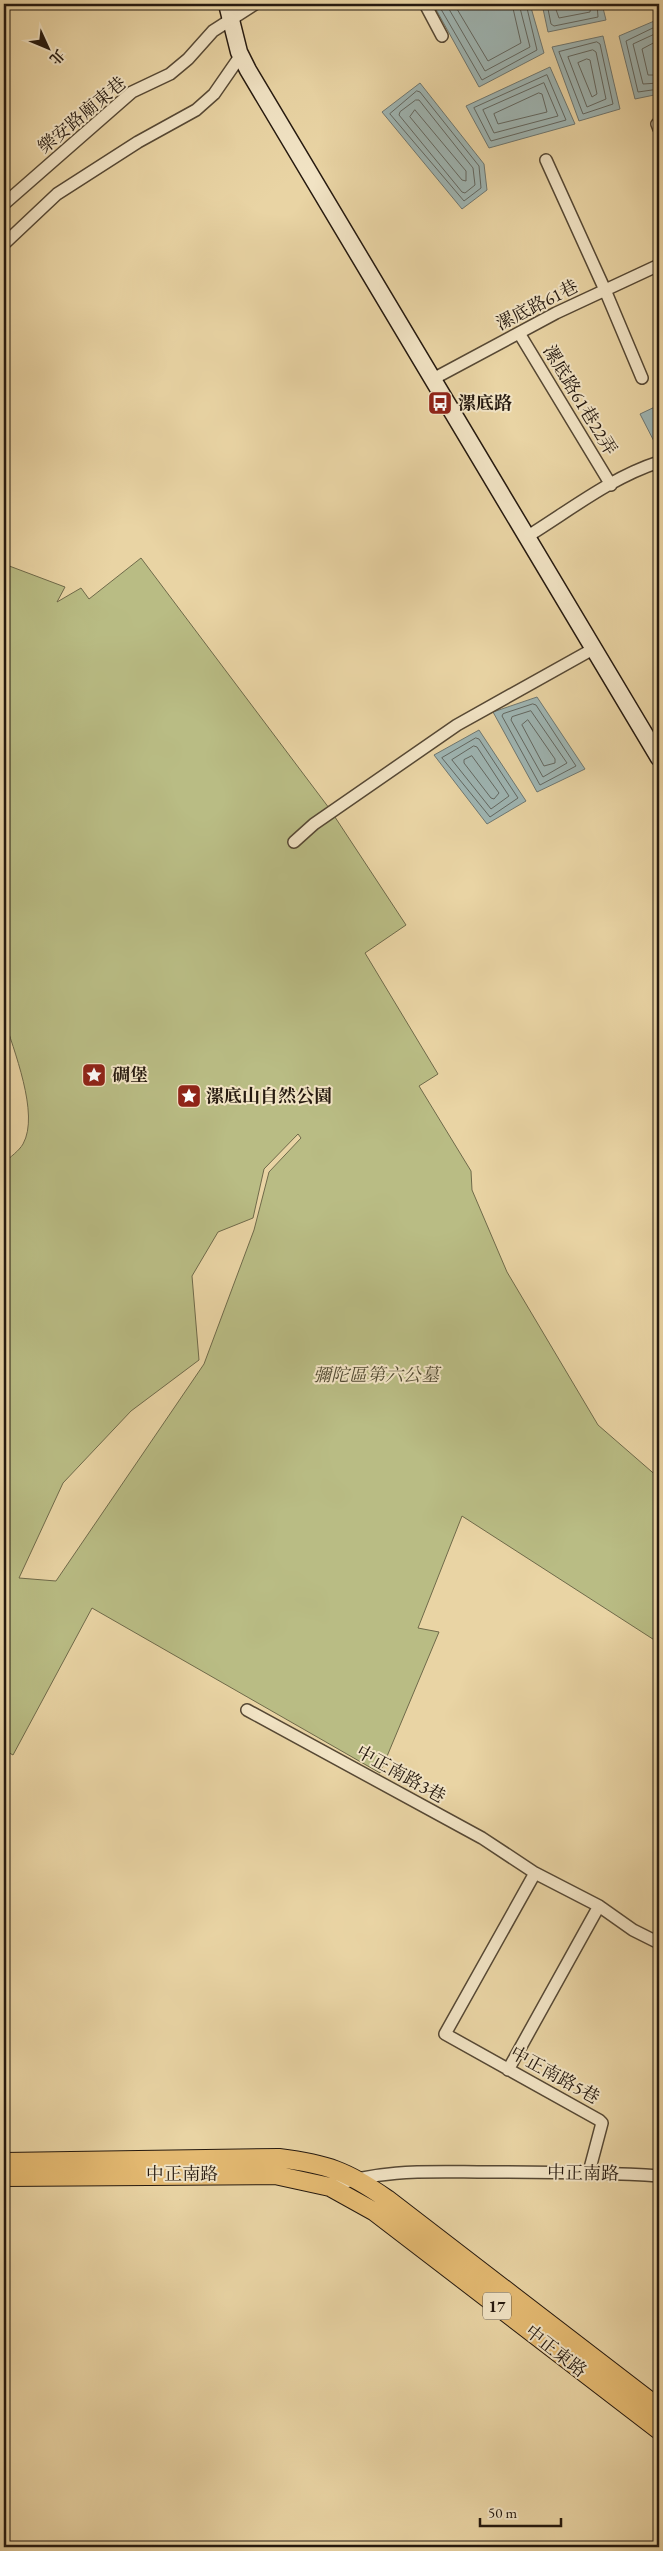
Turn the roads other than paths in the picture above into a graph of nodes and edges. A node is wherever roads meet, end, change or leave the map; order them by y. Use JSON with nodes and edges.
{"nodes":[{"id":1,"x":255,"y":4,"type":"edge"},
{"id":2,"x":425,"y":4,"type":"edge"},
{"id":3,"x":229,"y":11,"type":"edge"},
{"id":4,"x":442,"y":36,"type":"dead end"},
{"id":5,"x":241,"y":56,"type":"junction"},
{"id":6,"x":546,"y":160,"type":"dead end"},
{"id":7,"x":4,"y":204,"type":"edge"},
{"id":8,"x":4,"y":244,"type":"edge"},
{"id":9,"x":659,"y":265,"type":"edge"},
{"id":10,"x":605,"y":290,"type":"junction"},
{"id":11,"x":519,"y":333,"type":"junction"},
{"id":12,"x":642,"y":378,"type":"dead end"},
{"id":13,"x":433,"y":379,"type":"junction"},
{"id":14,"x":659,"y":462,"type":"edge"},
{"id":15,"x":611,"y":485,"type":"junction"},
{"id":16,"x":528,"y":536,"type":"junction"},
{"id":17,"x":592,"y":649,"type":"junction"},
{"id":18,"x":659,"y":758,"type":"edge"},
{"id":19,"x":294,"y":842,"type":"dead end"},
{"id":20,"x":247,"y":1710,"type":"dead end"},
{"id":21,"x":535,"y":1873,"type":"junction"},
{"id":22,"x":599,"y":1906,"type":"junction"},
{"id":23,"x":659,"y":1943,"type":"edge"},
{"id":24,"x":508,"y":2070,"type":"junction"},
{"id":25,"x":4,"y":2162,"type":"edge"},
{"id":26,"x":589,"y":2172,"type":"junction"},
{"id":27,"x":659,"y":2176,"type":"edge"},
{"id":28,"x":4,"y":2177,"type":"edge"},
{"id":29,"x":356,"y":2178,"type":"junction"},
{"id":30,"x":330,"y":2187,"type":"junction"},
{"id":31,"x":659,"y":2408,"type":"edge"},
{"id":32,"x":659,"y":2430,"type":"edge"}],
"edges":[{"from":1,"to":3,"type":"street","name":"樂安路廟東巷"},
{"from":2,"to":4,"type":"street"},
{"from":3,"to":5,"type":"street"},
{"from":3,"to":7,"type":"street","name":"樂安路廟東巷"},
{"from":5,"to":8,"type":"street"},
{"from":5,"to":13,"type":"street"},
{"from":6,"to":10,"type":"street"},
{"from":9,"to":10,"type":"street","name":"漯底路61巷"},
{"from":10,"to":11,"type":"street","name":"漯底路61巷"},
{"from":10,"to":12,"type":"street"},
{"from":11,"to":13,"type":"street","name":"漯底路61巷"},
{"from":11,"to":15,"type":"street","name":"漯底路61巷22弄"},
{"from":13,"to":16,"type":"street"},
{"from":14,"to":15,"type":"street"},
{"from":15,"to":16,"type":"street"},
{"from":16,"to":17,"type":"street"},
{"from":17,"to":18,"type":"street"},
{"from":17,"to":19,"type":"street"},
{"from":20,"to":21,"type":"street","name":"中正南路3巷"},
{"from":21,"to":22,"type":"street","name":"中正南路3巷"},
{"from":21,"to":24,"type":"street","name":"中正南路5巷"},
{"from":22,"to":23,"type":"street","name":"中正南路3巷"},
{"from":22,"to":24,"type":"street"},
{"from":24,"to":26,"type":"street","name":"中正南路5巷"},
{"from":25,"to":29,"type":"main road","name":"中正南路","number":"17"},
{"from":26,"to":27,"type":"street","name":"中正南路"},
{"from":26,"to":29,"type":"street","name":"中正南路"},
{"from":28,"to":30,"type":"main road","name":"中正南路","number":"17"},
{"from":29,"to":30,"type":"street","name":"中正南路"},
{"from":29,"to":31,"type":"main road","name":"中正東路","number":"17"},
{"from":30,"to":32,"type":"main road","name":"中正東路","number":"17"}]}
